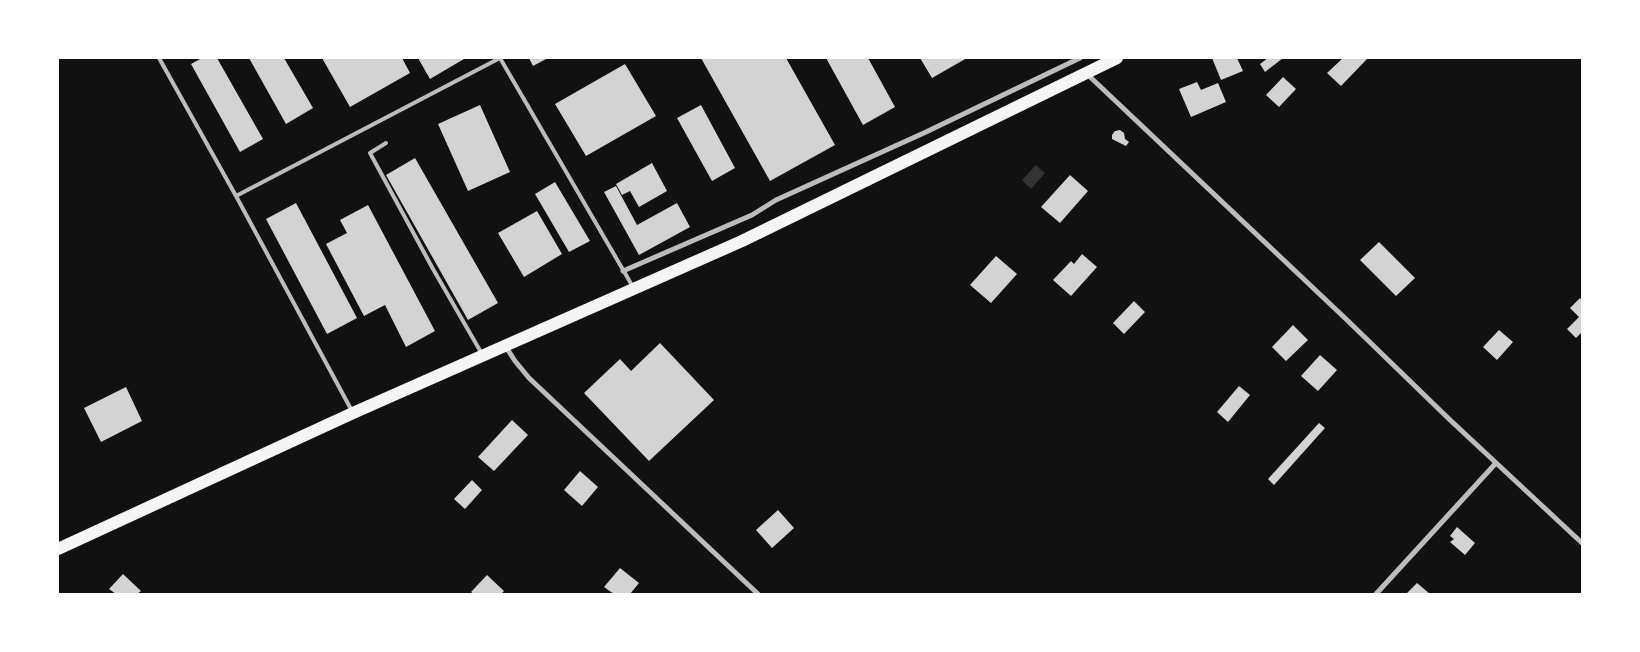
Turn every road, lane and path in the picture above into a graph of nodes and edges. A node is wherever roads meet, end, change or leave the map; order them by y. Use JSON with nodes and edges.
{"nodes":[{"id":1,"x":159,"y":58,"type":"edge"},
{"id":2,"x":500,"y":58,"type":"edge"},
{"id":3,"x":1080,"y":58,"type":"edge"},
{"id":4,"x":1118,"y":58,"type":"edge"},
{"id":5,"x":1086,"y":73,"type":"junction"},
{"id":6,"x":386,"y":144,"type":"dead end"},
{"id":7,"x":236,"y":196,"type":"junction"},
{"id":8,"x":624,"y":271,"type":"junction"},
{"id":9,"x":634,"y":290,"type":"junction"},
{"id":10,"x":506,"y":346,"type":"junction"},
{"id":11,"x":483,"y":356,"type":"junction"},
{"id":12,"x":353,"y":413,"type":"junction"},
{"id":13,"x":1496,"y":462,"type":"junction"},
{"id":14,"x":1582,"y":543,"type":"edge"},
{"id":15,"x":58,"y":549,"type":"edge"},
{"id":16,"x":758,"y":594,"type":"edge"},
{"id":17,"x":1376,"y":594,"type":"edge"}],
"edges":[{"from":1,"to":7,"type":"lane"},
{"from":2,"to":7,"type":"lane"},
{"from":2,"to":8,"type":"lane"},
{"from":3,"to":8,"type":"street"},
{"from":4,"to":5,"type":"main road"},
{"from":5,"to":9,"type":"main road"},
{"from":5,"to":13,"type":"street"},
{"from":6,"to":11,"type":"lane"},
{"from":7,"to":12,"type":"lane"},
{"from":8,"to":9,"type":"lane"},
{"from":9,"to":10,"type":"main road"},
{"from":10,"to":11,"type":"main road"},
{"from":10,"to":16,"type":"street"},
{"from":11,"to":12,"type":"main road"},
{"from":12,"to":15,"type":"main road"},
{"from":13,"to":14,"type":"street"},
{"from":13,"to":17,"type":"street"}]}
